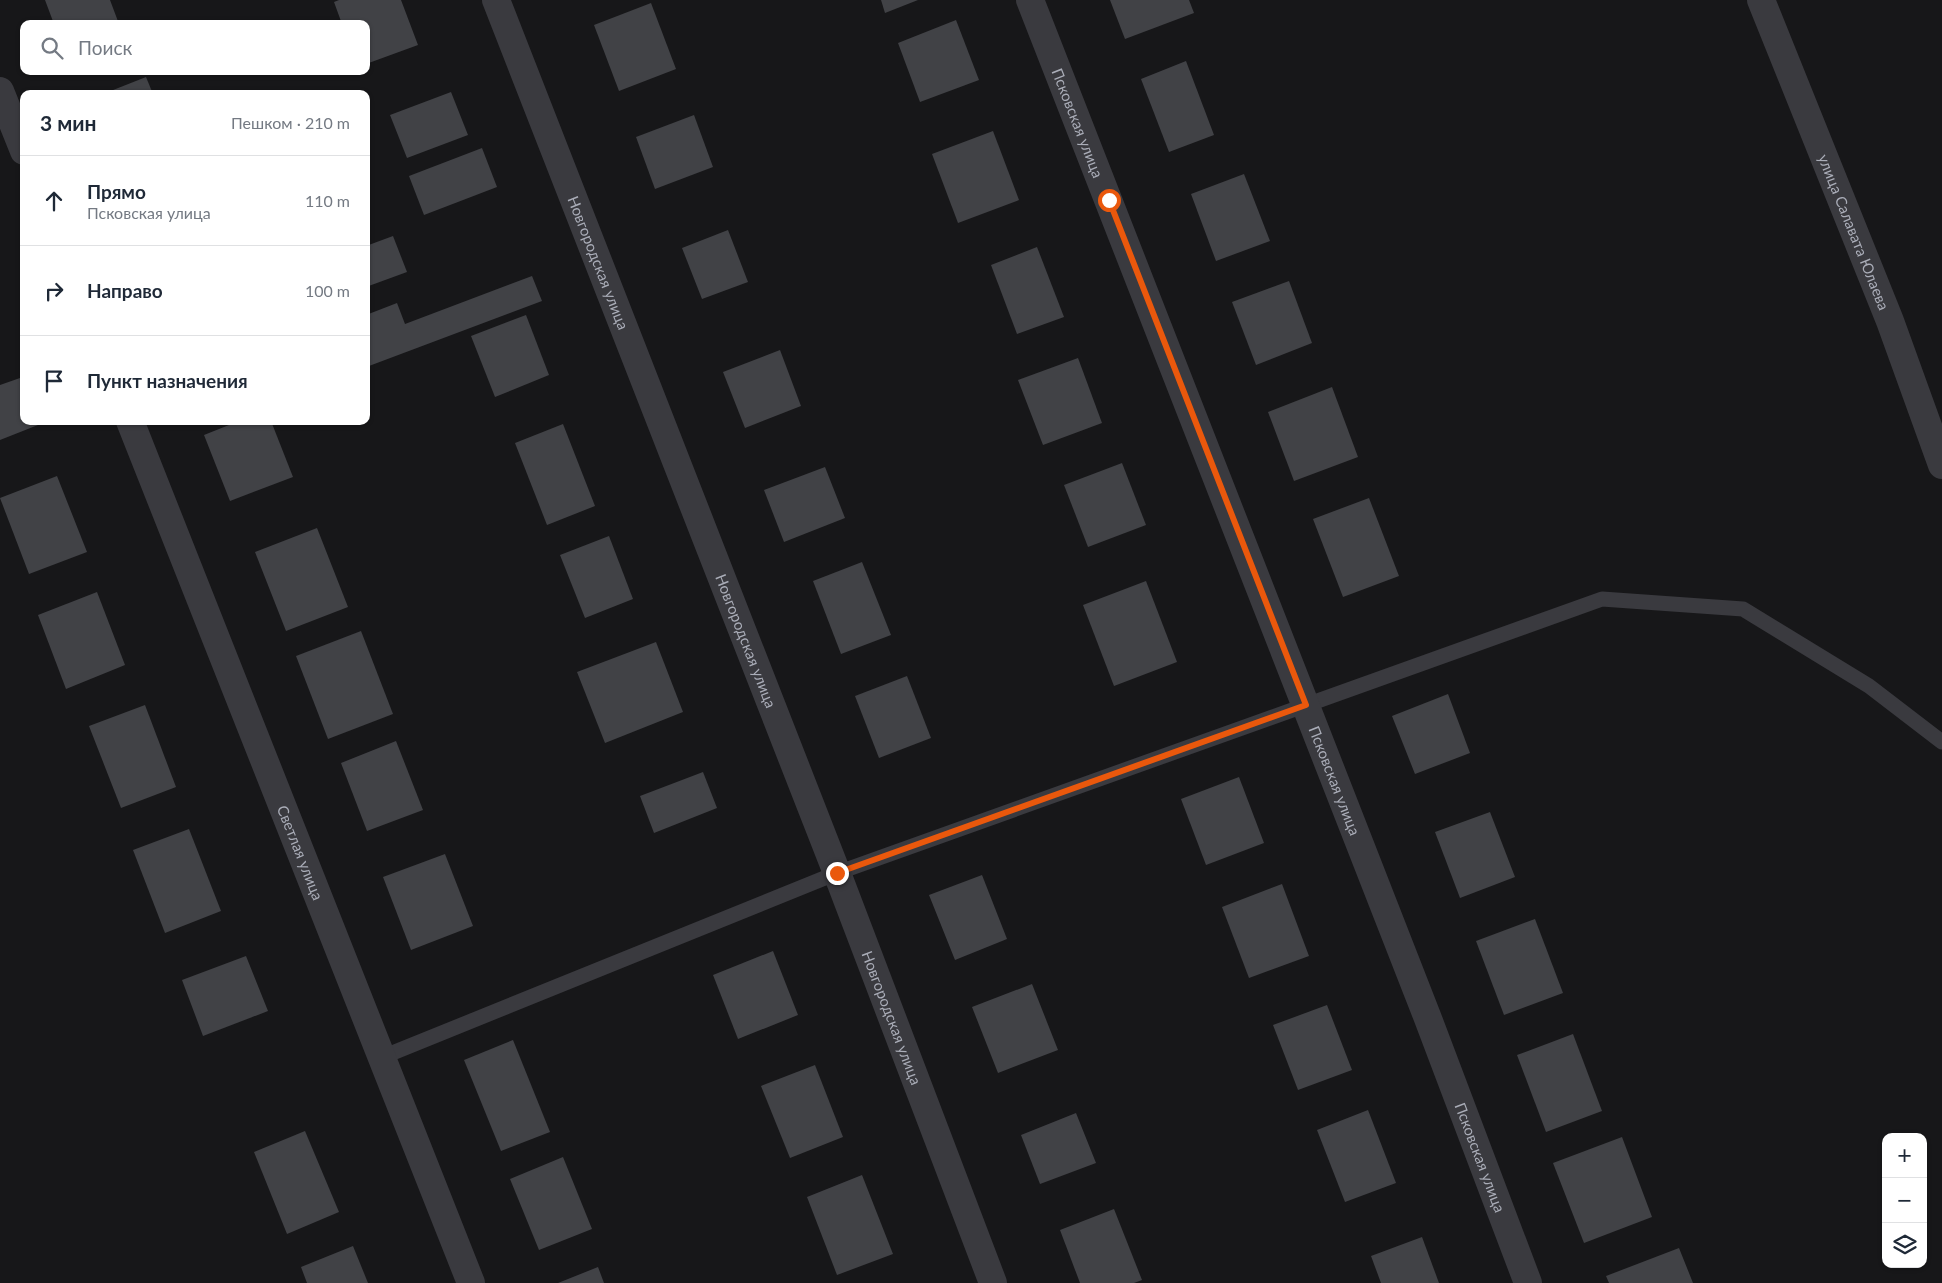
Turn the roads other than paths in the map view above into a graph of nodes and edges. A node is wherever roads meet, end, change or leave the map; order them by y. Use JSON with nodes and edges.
{"nodes":[{"id":1,"x":496,"y":0,"type":"edge"},
{"id":2,"x":1030,"y":0,"type":"edge"},
{"id":3,"x":1761,"y":0,"type":"edge"},
{"id":4,"x":0,"y":91,"type":"edge"},
{"id":5,"x":20,"y":142,"type":"edge"},
{"id":6,"x":132,"y":425,"type":"edge"},
{"id":7,"x":1942,"y":465,"type":"edge"},
{"id":8,"x":1306,"y":705,"type":"junction"},
{"id":9,"x":1942,"y":742,"type":"edge"},
{"id":10,"x":837,"y":873,"type":"junction"},
{"id":11,"x":380,"y":1058,"type":"junction"},
{"id":12,"x":470,"y":1283,"type":"edge"},
{"id":13,"x":993,"y":1283,"type":"edge"},
{"id":14,"x":1528,"y":1283,"type":"edge"}],
"edges":[{"from":1,"to":10,"type":"street","name":"Новгородская улица"},
{"from":2,"to":8,"type":"street","name":"Псковская улица"},
{"from":3,"to":7,"type":"street","name":"улица Салавата Юлаева"},
{"from":4,"to":5,"type":"street"},
{"from":6,"to":11,"type":"street","name":"Светлая улица"},
{"from":8,"to":9,"type":"lane"},
{"from":8,"to":10,"type":"lane"},
{"from":8,"to":14,"type":"street","name":"Псковская улица"},
{"from":10,"to":11,"type":"lane"},
{"from":10,"to":13,"type":"street","name":"Новгородская улица"},
{"from":11,"to":12,"type":"street","name":"Светлая улица"}]}
